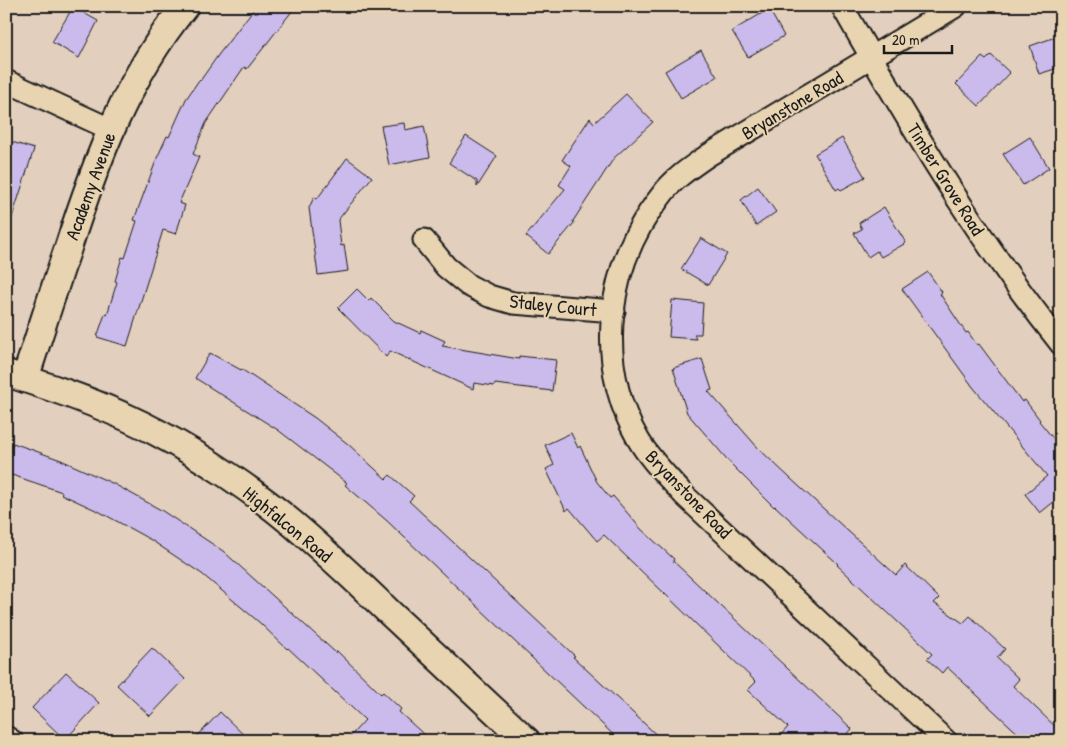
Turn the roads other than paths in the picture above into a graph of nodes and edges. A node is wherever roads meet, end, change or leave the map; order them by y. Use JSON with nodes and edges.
{"nodes":[{"id":1,"x":185,"y":6,"type":"edge"},
{"id":2,"x":842,"y":6,"type":"edge"},
{"id":3,"x":956,"y":6,"type":"edge"},
{"id":4,"x":871,"y":57,"type":"junction"},
{"id":5,"x":6,"y":82,"type":"edge"},
{"id":6,"x":110,"y":129,"type":"junction"},
{"id":7,"x":424,"y":240,"type":"dead end"},
{"id":8,"x":614,"y":311,"type":"junction"},
{"id":9,"x":1061,"y":344,"type":"edge"},
{"id":10,"x":16,"y":376,"type":"edge"},
{"id":11,"x":6,"y":737,"type":"edge"},
{"id":12,"x":12,"y":741,"type":"edge"},
{"id":13,"x":527,"y":741,"type":"edge"},
{"id":14,"x":946,"y":741,"type":"edge"}],
"edges":[{"from":1,"to":6,"type":"street","name":"Academy Avenue"},
{"from":2,"to":4,"type":"street","name":"Timber Grove Road"},
{"from":3,"to":4,"type":"street","name":"Bryanstone Road"},
{"from":4,"to":8,"type":"street","name":"Bryanstone Road"},
{"from":4,"to":9,"type":"street","name":"Timber Grove Road"},
{"from":5,"to":6,"type":"street"},
{"from":6,"to":10,"type":"street","name":"Academy Avenue"},
{"from":7,"to":8,"type":"street","name":"Staley Court"},
{"from":8,"to":14,"type":"street","name":"Bryanstone Road"},
{"from":10,"to":13,"type":"street","name":"Highfalcon Road"},
{"from":11,"to":12,"type":"street"}]}
